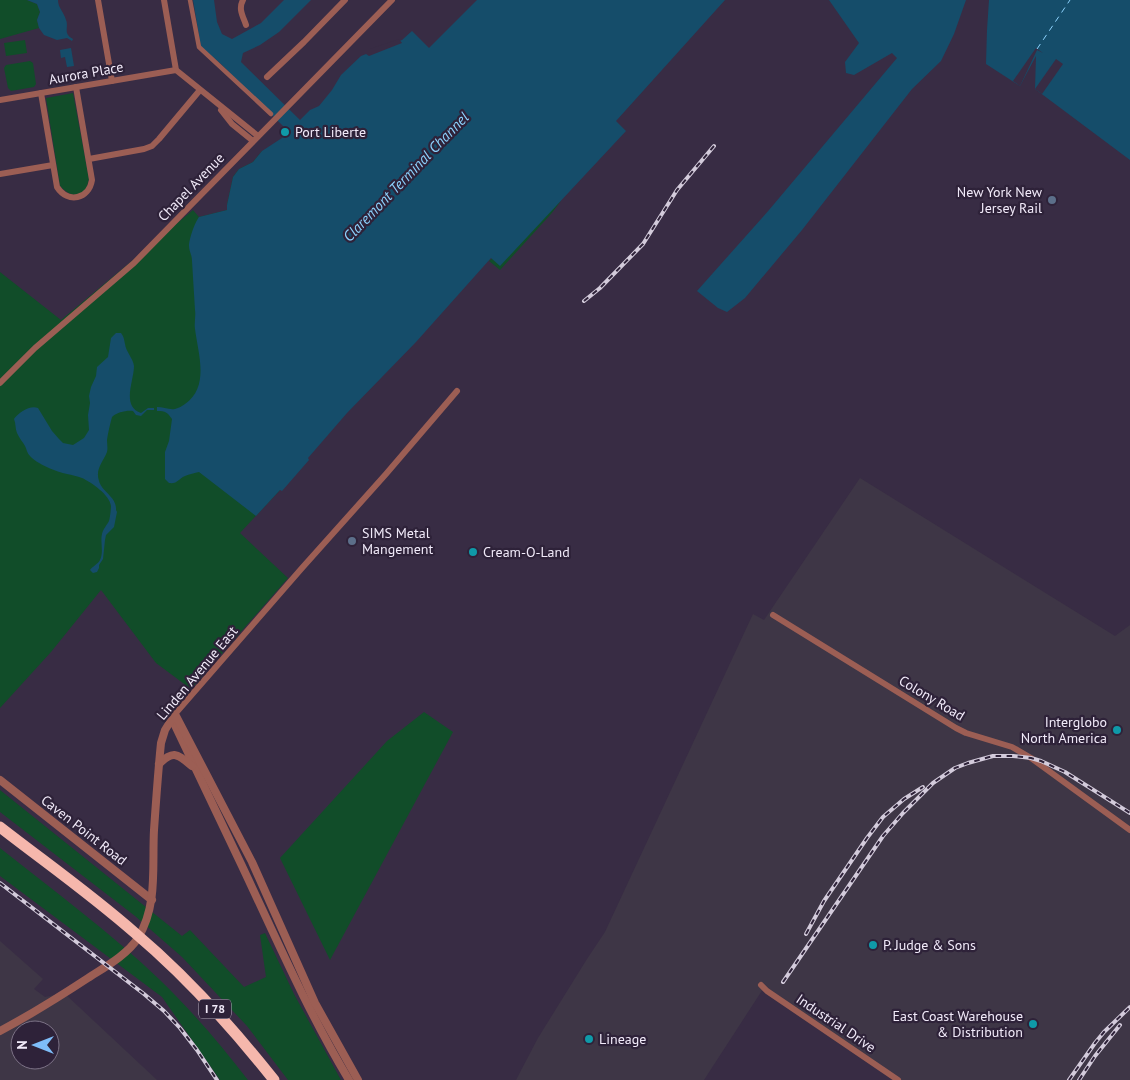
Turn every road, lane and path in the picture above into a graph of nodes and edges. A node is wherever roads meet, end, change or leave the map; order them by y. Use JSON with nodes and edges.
{"nodes":[{"id":1,"x":98,"y":0,"type":"edge"},
{"id":2,"x":164,"y":0,"type":"edge"},
{"id":3,"x":190,"y":0,"type":"edge"},
{"id":4,"x":243,"y":0,"type":"edge"},
{"id":5,"x":345,"y":0,"type":"edge"},
{"id":6,"x":392,"y":0,"type":"edge"},
{"id":7,"x":246,"y":24,"type":"dead end"},
{"id":8,"x":176,"y":70,"type":"junction"},
{"id":9,"x":267,"y":77,"type":"dead end"},
{"id":10,"x":112,"y":81,"type":"junction"},
{"id":11,"x":76,"y":87,"type":"junction"},
{"id":12,"x":200,"y":90,"type":"junction"},
{"id":13,"x":41,"y":93,"type":"junction"},
{"id":14,"x":0,"y":100,"type":"edge"},
{"id":15,"x":273,"y":116,"type":"junction"},
{"id":16,"x":255,"y":139,"type":"junction"},
{"id":17,"x":89,"y":159,"type":"junction"},
{"id":18,"x":53,"y":165,"type":"junction"},
{"id":19,"x":0,"y":174,"type":"edge"},
{"id":20,"x":0,"y":384,"type":"edge"},
{"id":21,"x":457,"y":391,"type":"dead end"},
{"id":22,"x":773,"y":615,"type":"dead end"},
{"id":23,"x":173,"y":717,"type":"junction"},
{"id":24,"x":159,"y":764,"type":"junction"},
{"id":25,"x":194,"y":768,"type":"junction"},
{"id":26,"x":0,"y":780,"type":"edge"},
{"id":27,"x":0,"y":827,"type":"edge"},
{"id":28,"x":1130,"y":830,"type":"edge"},
{"id":29,"x":0,"y":836,"type":"edge"},
{"id":30,"x":152,"y":900,"type":"junction"},
{"id":31,"x":124,"y":928,"type":"junction"},
{"id":32,"x":147,"y":948,"type":"junction"},
{"id":33,"x":760,"y":985,"type":"dead end"},
{"id":34,"x":0,"y":1031,"type":"edge"},
{"id":35,"x":265,"y":1080,"type":"edge"},
{"id":36,"x":274,"y":1080,"type":"edge"},
{"id":37,"x":349,"y":1080,"type":"edge"},
{"id":38,"x":358,"y":1080,"type":"edge"},
{"id":39,"x":898,"y":1080,"type":"edge"}],
"edges":[{"from":1,"to":10,"type":"street"},
{"from":2,"to":8,"type":"street"},
{"from":3,"to":15,"type":"street"},
{"from":4,"to":7,"type":"street"},
{"from":5,"to":9,"type":"street"},
{"from":6,"to":15,"type":"street","name":"Chapel Avenue"},
{"from":8,"to":10,"type":"street","name":"Aurora Place"},
{"from":8,"to":12,"type":"street"},
{"from":10,"to":11,"type":"street","name":"Aurora Place"},
{"from":11,"to":13,"type":"street","name":"Aurora Place"},
{"from":11,"to":17,"type":"street"},
{"from":12,"to":16,"type":"street"},
{"from":12,"to":17,"type":"street"},
{"from":13,"to":14,"type":"street","name":"Aurora Place"},
{"from":13,"to":18,"type":"street"},
{"from":15,"to":16,"type":"street","name":"Chapel Avenue"},
{"from":16,"to":20,"type":"street","name":"Chapel Avenue"},
{"from":17,"to":18,"type":"street"},
{"from":18,"to":19,"type":"street"},
{"from":21,"to":23,"type":"street","name":"Linden Avenue East"},
{"from":22,"to":28,"type":"street","name":"Colony Road"},
{"from":23,"to":24,"type":"street","name":"Linden Avenue East"},
{"from":23,"to":25,"type":"street"},
{"from":23,"to":38,"type":"street"},
{"from":24,"to":25,"type":"street"},
{"from":24,"to":30,"type":"street","name":"Linden Avenue East"},
{"from":25,"to":37,"type":"street"},
{"from":26,"to":30,"type":"street","name":"Caven Point Road"},
{"from":27,"to":31,"type":"highway","number":"I 78"},
{"from":29,"to":31,"type":"highway","number":"I 78"},
{"from":30,"to":34,"type":"street","name":"Linden Avenue East"},
{"from":31,"to":32,"type":"highway","number":"I 78"},
{"from":32,"to":35,"type":"highway","number":"I 78"},
{"from":32,"to":36,"type":"highway","number":"I 78"},
{"from":33,"to":39,"type":"street","name":"Industrial Drive"}]}
